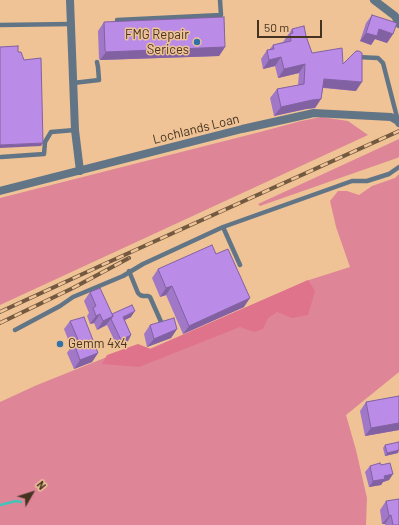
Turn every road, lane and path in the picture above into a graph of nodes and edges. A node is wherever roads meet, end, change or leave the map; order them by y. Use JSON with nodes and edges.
{"nodes":[{"id":1,"x":70,"y":0,"type":"edge"},
{"id":2,"x":220,"y":0,"type":"edge"},
{"id":3,"x":374,"y":0,"type":"edge"},
{"id":4,"x":117,"y":20,"type":"edge"},
{"id":5,"x":71,"y":24,"type":"junction"},
{"id":6,"x":399,"y":24,"type":"edge"},
{"id":7,"x":0,"y":25,"type":"edge"},
{"id":8,"x":355,"y":57,"type":"edge"},
{"id":9,"x":97,"y":62,"type":"dead end"},
{"id":10,"x":73,"y":83,"type":"junction"},
{"id":11,"x":398,"y":122,"type":"edge"},
{"id":12,"x":75,"y":130,"type":"junction"},
{"id":13,"x":0,"y":158,"type":"edge"},
{"id":14,"x":399,"y":167,"type":"edge"},
{"id":15,"x":80,"y":171,"type":"junction"},
{"id":16,"x":0,"y":191,"type":"edge"},
{"id":17,"x":223,"y":227,"type":"junction"},
{"id":18,"x":240,"y":265,"type":"dead end"},
{"id":19,"x":129,"y":272,"type":"junction"},
{"id":20,"x":162,"y":324,"type":"edge"},
{"id":21,"x":15,"y":330,"type":"dead end"}],
"edges":[{"from":1,"to":5,"type":"street"},
{"from":2,"to":4,"type":"lane"},
{"from":3,"to":6,"type":"street"},
{"from":5,"to":7,"type":"lane"},
{"from":5,"to":10,"type":"street"},
{"from":8,"to":11,"type":"lane"},
{"from":9,"to":10,"type":"lane"},
{"from":10,"to":12,"type":"street"},
{"from":11,"to":15,"type":"street","name":"Lochlands Loan"},
{"from":12,"to":13,"type":"lane"},
{"from":12,"to":15,"type":"street"},
{"from":14,"to":17,"type":"lane"},
{"from":15,"to":16,"type":"street","name":"Lochlands Loan"},
{"from":17,"to":18,"type":"lane"},
{"from":17,"to":19,"type":"lane"},
{"from":19,"to":20,"type":"lane"},
{"from":19,"to":21,"type":"lane"}]}
